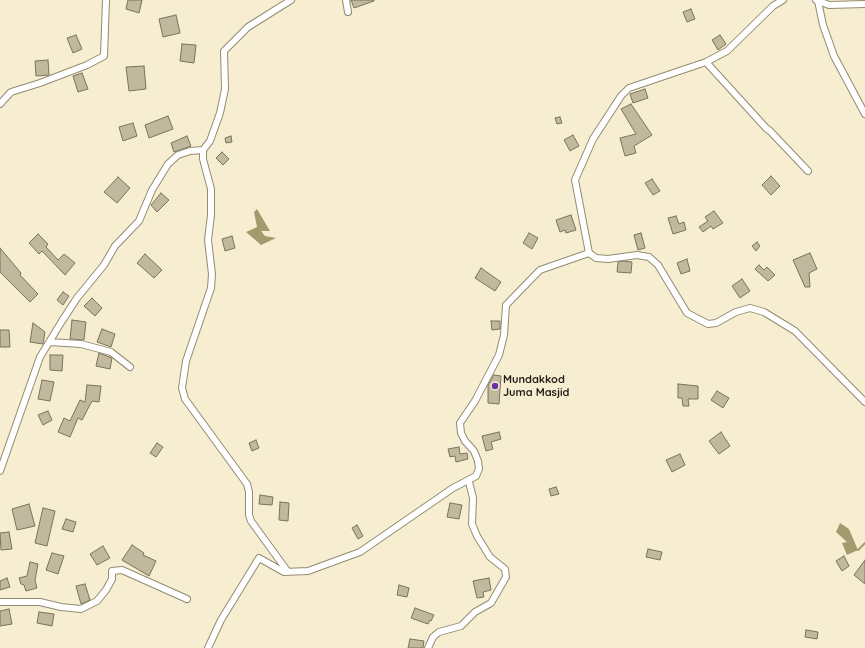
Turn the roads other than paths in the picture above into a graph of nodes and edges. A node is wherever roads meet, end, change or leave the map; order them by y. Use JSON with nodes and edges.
{"nodes":[{"id":1,"x":106,"y":0,"type":"edge"},
{"id":2,"x":291,"y":0,"type":"edge"},
{"id":3,"x":346,"y":0,"type":"edge"},
{"id":4,"x":783,"y":0,"type":"edge"},
{"id":5,"x":817,"y":0,"type":"edge"},
{"id":6,"x":772,"y":3,"type":"edge"},
{"id":7,"x":865,"y":4,"type":"edge"},
{"id":8,"x":348,"y":12,"type":"dead end"},
{"id":9,"x":706,"y":62,"type":"junction"},
{"id":10,"x":0,"y":104,"type":"edge"},
{"id":11,"x":865,"y":114,"type":"edge"},
{"id":12,"x":203,"y":150,"type":"junction"},
{"id":13,"x":808,"y":171,"type":"dead end"},
{"id":14,"x":589,"y":253,"type":"junction"},
{"id":15,"x":50,"y":342,"type":"junction"},
{"id":16,"x":130,"y":367,"type":"dead end"},
{"id":17,"x":865,"y":402,"type":"edge"},
{"id":18,"x":0,"y":471,"type":"edge"},
{"id":19,"x":469,"y":482,"type":"junction"},
{"id":20,"x":288,"y":572,"type":"junction"},
{"id":21,"x":187,"y":599,"type":"dead end"},
{"id":22,"x":0,"y":602,"type":"edge"},
{"id":23,"x":208,"y":648,"type":"edge"},
{"id":24,"x":428,"y":648,"type":"edge"}],
"edges":[{"from":1,"to":10,"type":"street"},
{"from":2,"to":12,"type":"street"},
{"from":3,"to":8,"type":"street"},
{"from":4,"to":6,"type":"street"},
{"from":5,"to":7,"type":"street"},
{"from":5,"to":11,"type":"street"},
{"from":6,"to":9,"type":"street"},
{"from":9,"to":13,"type":"street"},
{"from":9,"to":14,"type":"street"},
{"from":12,"to":15,"type":"street"},
{"from":12,"to":20,"type":"street"},
{"from":14,"to":17,"type":"street"},
{"from":14,"to":19,"type":"street"},
{"from":15,"to":16,"type":"street"},
{"from":15,"to":18,"type":"street"},
{"from":19,"to":20,"type":"street"},
{"from":19,"to":24,"type":"street"},
{"from":20,"to":23,"type":"street"},
{"from":21,"to":22,"type":"street"}]}
